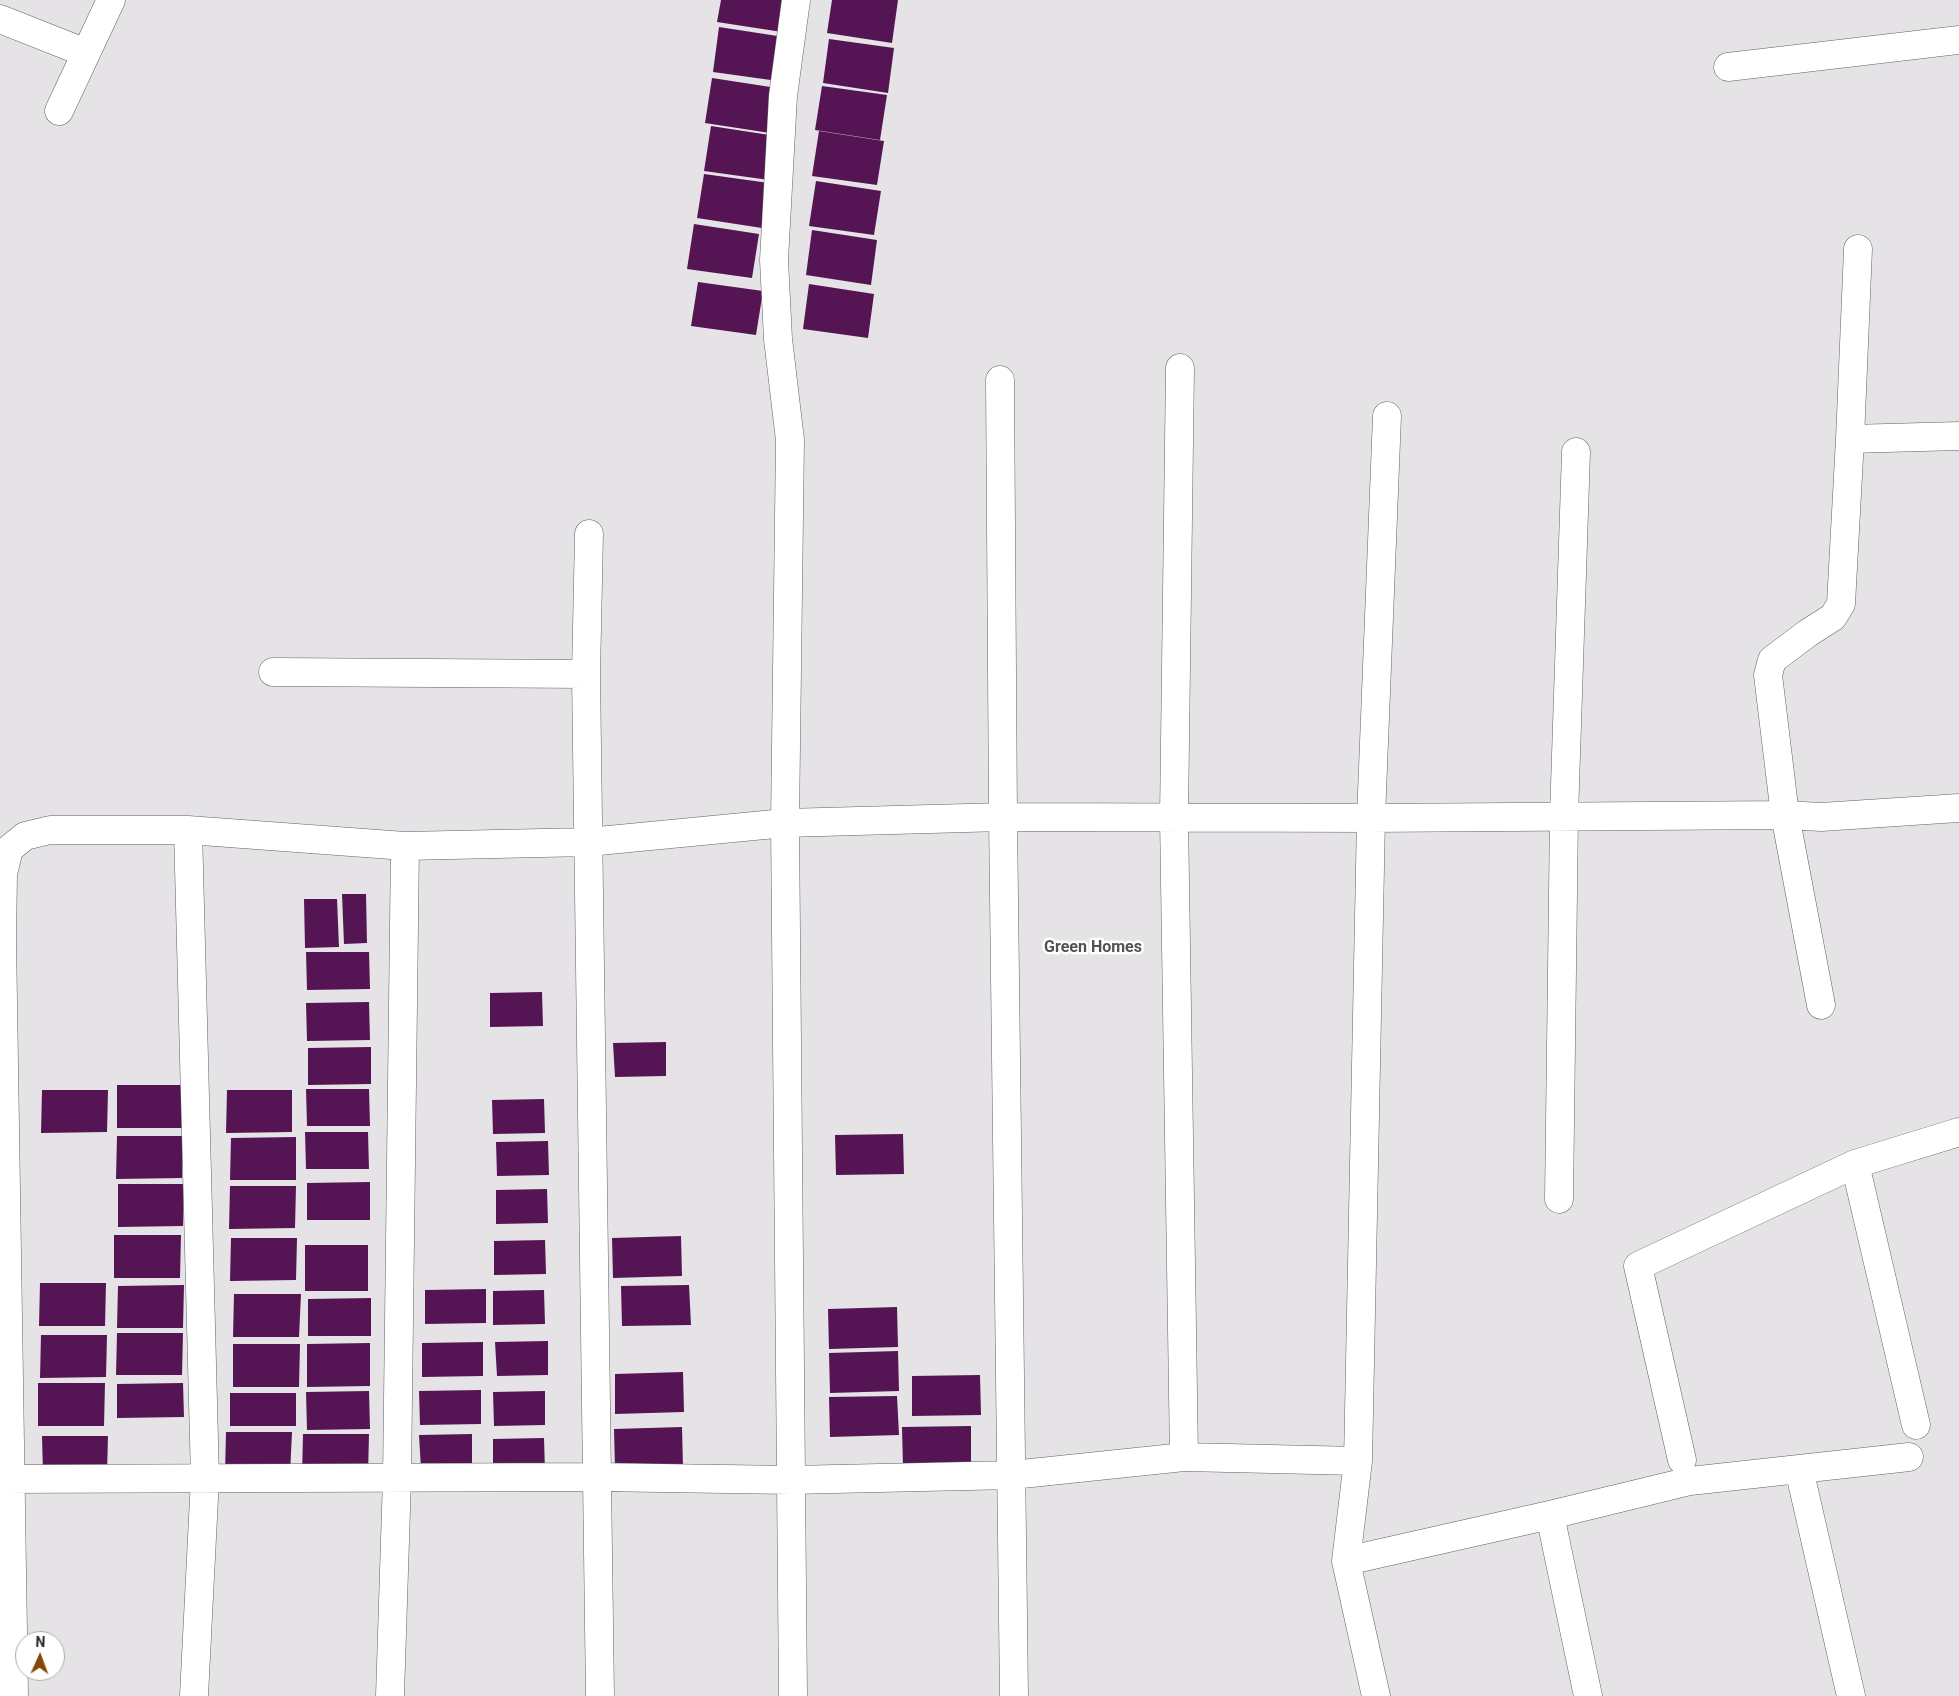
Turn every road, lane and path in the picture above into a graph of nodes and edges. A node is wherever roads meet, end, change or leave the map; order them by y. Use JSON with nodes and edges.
{"nodes":[{"id":1,"x":111,"y":0,"type":"edge"},
{"id":2,"x":796,"y":0,"type":"edge"},
{"id":3,"x":0,"y":19,"type":"edge"},
{"id":4,"x":1959,"y":40,"type":"edge"},
{"id":5,"x":86,"y":53,"type":"junction"},
{"id":6,"x":1728,"y":67,"type":"dead end"},
{"id":7,"x":59,"y":112,"type":"dead end"},
{"id":8,"x":1858,"y":249,"type":"dead end"},
{"id":9,"x":1180,"y":368,"type":"dead end"},
{"id":10,"x":1000,"y":380,"type":"dead end"},
{"id":11,"x":1387,"y":416,"type":"dead end"},
{"id":12,"x":1959,"y":436,"type":"edge"},
{"id":13,"x":1850,"y":439,"type":"junction"},
{"id":14,"x":1576,"y":452,"type":"dead end"},
{"id":15,"x":589,"y":534,"type":"dead end"},
{"id":16,"x":273,"y":672,"type":"dead end"},
{"id":17,"x":586,"y":674,"type":"junction"},
{"id":18,"x":1959,"y":808,"type":"edge"},
{"id":19,"x":1785,"y":815,"type":"junction"},
{"id":20,"x":1564,"y":816,"type":"junction"},
{"id":21,"x":1003,"y":817,"type":"junction"},
{"id":22,"x":1174,"y":817,"type":"junction"},
{"id":23,"x":1371,"y":818,"type":"junction"},
{"id":24,"x":785,"y":823,"type":"junction"},
{"id":25,"x":188,"y":830,"type":"junction"},
{"id":26,"x":588,"y":842,"type":"junction"},
{"id":27,"x":405,"y":846,"type":"junction"},
{"id":28,"x":1821,"y":1005,"type":"dead end"},
{"id":29,"x":1959,"y":1132,"type":"edge"},
{"id":30,"x":1855,"y":1164,"type":"junction"},
{"id":31,"x":1559,"y":1199,"type":"dead end"},
{"id":32,"x":1916,"y":1425,"type":"dead end"},
{"id":33,"x":1909,"y":1456,"type":"dead end"},
{"id":34,"x":1184,"y":1457,"type":"junction"},
{"id":35,"x":1682,"y":1460,"type":"dead end"},
{"id":36,"x":1358,"y":1461,"type":"junction"},
{"id":37,"x":1799,"y":1469,"type":"junction"},
{"id":38,"x":1012,"y":1475,"type":"junction"},
{"id":39,"x":596,"y":1477,"type":"junction"},
{"id":40,"x":205,"y":1478,"type":"junction"},
{"id":41,"x":397,"y":1478,"type":"junction"},
{"id":42,"x":5,"y":1479,"type":"edge"},
{"id":43,"x":791,"y":1480,"type":"junction"},
{"id":44,"x":1550,"y":1516,"type":"junction"},
{"id":45,"x":1346,"y":1561,"type":"junction"},
{"id":46,"x":14,"y":1696,"type":"edge"},
{"id":47,"x":194,"y":1696,"type":"edge"},
{"id":48,"x":390,"y":1696,"type":"edge"},
{"id":49,"x":600,"y":1696,"type":"edge"},
{"id":50,"x":793,"y":1696,"type":"edge"},
{"id":51,"x":1014,"y":1696,"type":"edge"},
{"id":52,"x":1376,"y":1696,"type":"edge"},
{"id":53,"x":1588,"y":1696,"type":"edge"},
{"id":54,"x":1851,"y":1696,"type":"edge"}],
"edges":[{"from":1,"to":5,"type":"street"},
{"from":2,"to":24,"type":"street"},
{"from":3,"to":5,"type":"street"},
{"from":4,"to":6,"type":"street"},
{"from":5,"to":7,"type":"street"},
{"from":8,"to":13,"type":"street"},
{"from":9,"to":22,"type":"street"},
{"from":10,"to":21,"type":"street"},
{"from":11,"to":23,"type":"street"},
{"from":12,"to":13,"type":"street"},
{"from":13,"to":19,"type":"street"},
{"from":14,"to":20,"type":"street"},
{"from":15,"to":17,"type":"street"},
{"from":16,"to":17,"type":"street"},
{"from":17,"to":26,"type":"street"},
{"from":18,"to":19,"type":"street"},
{"from":19,"to":20,"type":"street"},
{"from":19,"to":28,"type":"street"},
{"from":20,"to":23,"type":"street"},
{"from":20,"to":31,"type":"street"},
{"from":21,"to":22,"type":"street"},
{"from":21,"to":24,"type":"street"},
{"from":21,"to":38,"type":"street"},
{"from":22,"to":23,"type":"street"},
{"from":22,"to":34,"type":"street"},
{"from":23,"to":36,"type":"street"},
{"from":24,"to":26,"type":"street"},
{"from":24,"to":43,"type":"street"},
{"from":25,"to":27,"type":"street"},
{"from":25,"to":40,"type":"street"},
{"from":25,"to":42,"type":"street"},
{"from":26,"to":27,"type":"street"},
{"from":26,"to":39,"type":"street"},
{"from":27,"to":41,"type":"street"},
{"from":29,"to":30,"type":"street"},
{"from":30,"to":32,"type":"street"},
{"from":30,"to":35,"type":"street"},
{"from":33,"to":37,"type":"street"},
{"from":34,"to":36,"type":"street"},
{"from":34,"to":38,"type":"street"},
{"from":36,"to":45,"type":"street"},
{"from":37,"to":44,"type":"street"},
{"from":37,"to":54,"type":"street"},
{"from":38,"to":43,"type":"street"},
{"from":38,"to":51,"type":"street"},
{"from":39,"to":41,"type":"street"},
{"from":39,"to":43,"type":"street"},
{"from":39,"to":49,"type":"street"},
{"from":40,"to":41,"type":"street"},
{"from":40,"to":42,"type":"street"},
{"from":40,"to":47,"type":"street"},
{"from":41,"to":48,"type":"street"},
{"from":42,"to":46,"type":"street"},
{"from":43,"to":50,"type":"street"},
{"from":44,"to":45,"type":"street"},
{"from":44,"to":53,"type":"street"},
{"from":45,"to":52,"type":"street"}]}
